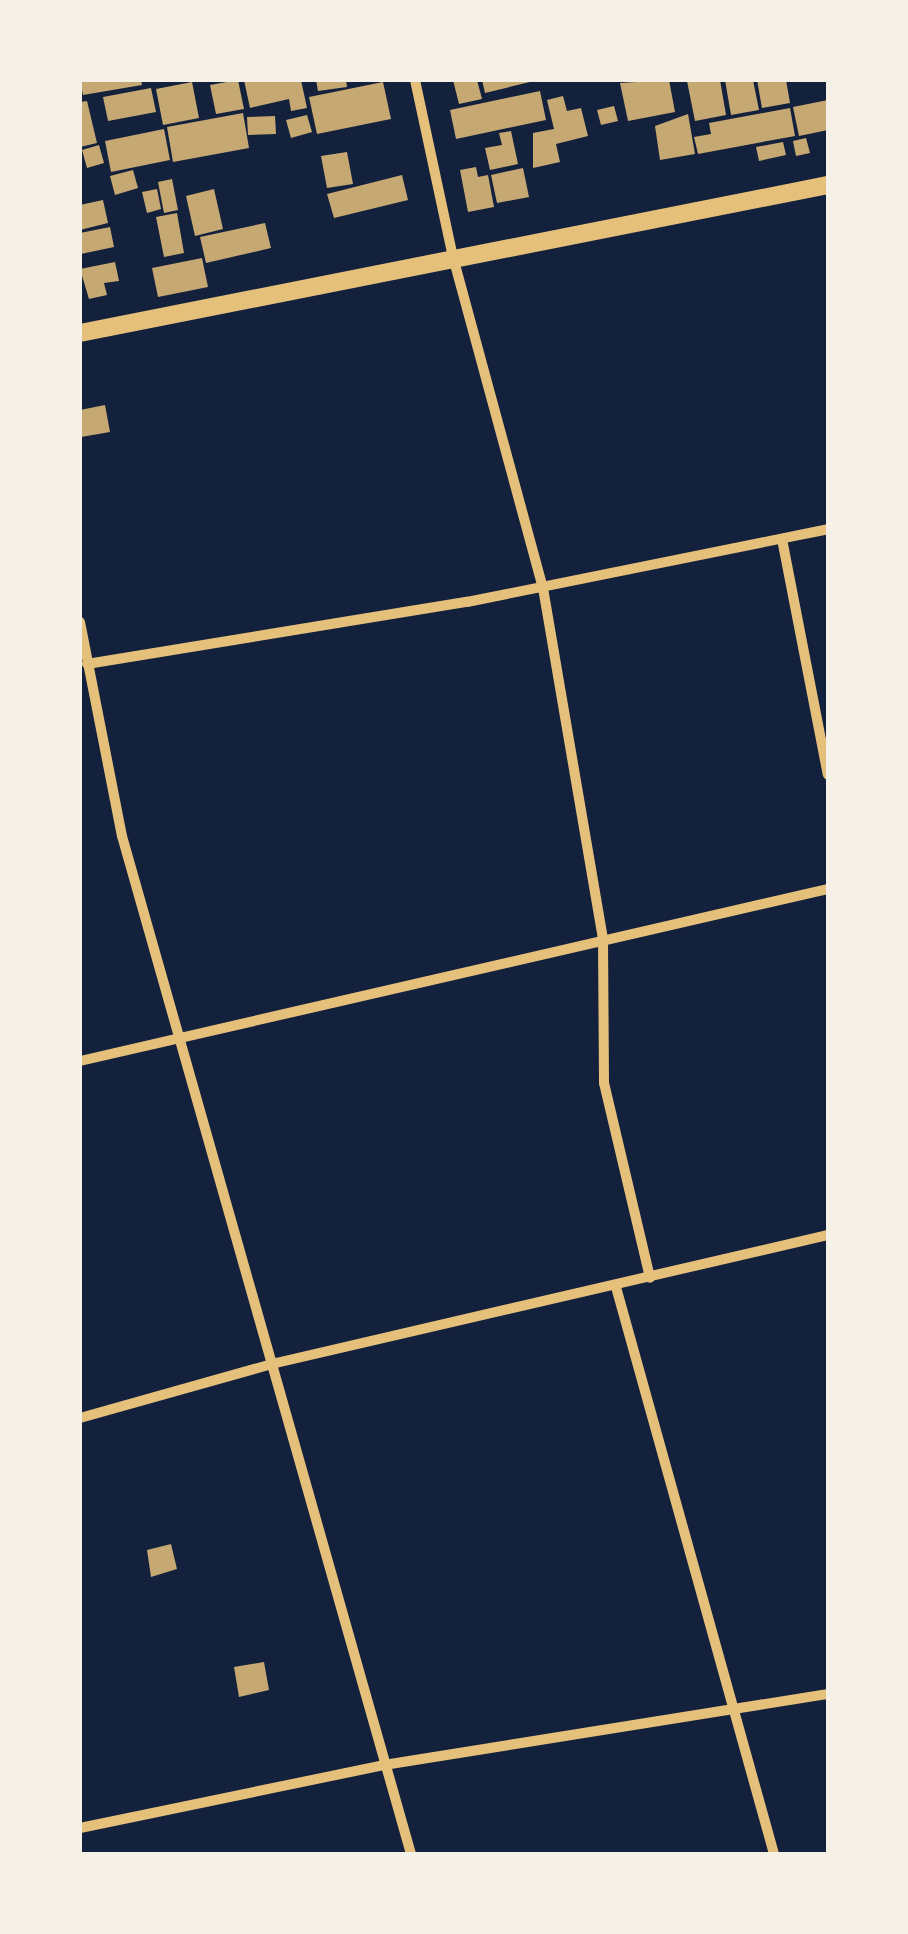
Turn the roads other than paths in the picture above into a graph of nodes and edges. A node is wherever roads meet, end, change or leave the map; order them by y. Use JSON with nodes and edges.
{"nodes":[{"id":1,"x":415,"y":80,"type":"edge"},
{"id":2,"x":828,"y":185,"type":"edge"},
{"id":3,"x":453,"y":257,"type":"junction"},
{"id":4,"x":80,"y":333,"type":"edge"},
{"id":5,"x":828,"y":529,"type":"edge"},
{"id":6,"x":782,"y":538,"type":"junction"},
{"id":7,"x":543,"y":588,"type":"junction"},
{"id":8,"x":80,"y":622,"type":"edge"},
{"id":9,"x":87,"y":664,"type":"junction"},
{"id":10,"x":96,"y":713,"type":"junction"},
{"id":11,"x":80,"y":716,"type":"edge"},
{"id":12,"x":828,"y":774,"type":"edge"},
{"id":13,"x":828,"y":888,"type":"edge"},
{"id":14,"x":602,"y":939,"type":"junction"},
{"id":15,"x":181,"y":1042,"type":"junction"},
{"id":16,"x":80,"y":1061,"type":"edge"},
{"id":17,"x":828,"y":1234,"type":"edge"},
{"id":18,"x":650,"y":1278,"type":"junction"},
{"id":19,"x":616,"y":1287,"type":"junction"},
{"id":20,"x":276,"y":1363,"type":"junction"},
{"id":21,"x":80,"y":1418,"type":"edge"},
{"id":22,"x":828,"y":1694,"type":"edge"},
{"id":23,"x":733,"y":1708,"type":"junction"},
{"id":24,"x":384,"y":1766,"type":"junction"},
{"id":25,"x":80,"y":1828,"type":"edge"},
{"id":26,"x":411,"y":1854,"type":"edge"},
{"id":27,"x":774,"y":1854,"type":"edge"}],
"edges":[{"from":1,"to":3,"type":"street"},
{"from":2,"to":3,"type":"street"},
{"from":3,"to":4,"type":"street"},
{"from":3,"to":7,"type":"street"},
{"from":5,"to":6,"type":"street"},
{"from":6,"to":7,"type":"street"},
{"from":6,"to":12,"type":"street"},
{"from":7,"to":9,"type":"street"},
{"from":7,"to":14,"type":"street"},
{"from":8,"to":9,"type":"street"},
{"from":9,"to":10,"type":"street"},
{"from":10,"to":11,"type":"street"},
{"from":10,"to":15,"type":"street"},
{"from":13,"to":14,"type":"street"},
{"from":14,"to":15,"type":"street"},
{"from":14,"to":18,"type":"street"},
{"from":15,"to":16,"type":"street"},
{"from":15,"to":20,"type":"street"},
{"from":17,"to":18,"type":"street"},
{"from":18,"to":19,"type":"street"},
{"from":19,"to":20,"type":"street"},
{"from":19,"to":23,"type":"street"},
{"from":20,"to":21,"type":"street"},
{"from":20,"to":24,"type":"street"},
{"from":22,"to":23,"type":"street"},
{"from":23,"to":24,"type":"street"},
{"from":23,"to":27,"type":"street"},
{"from":24,"to":25,"type":"street"},
{"from":24,"to":26,"type":"street"}]}
